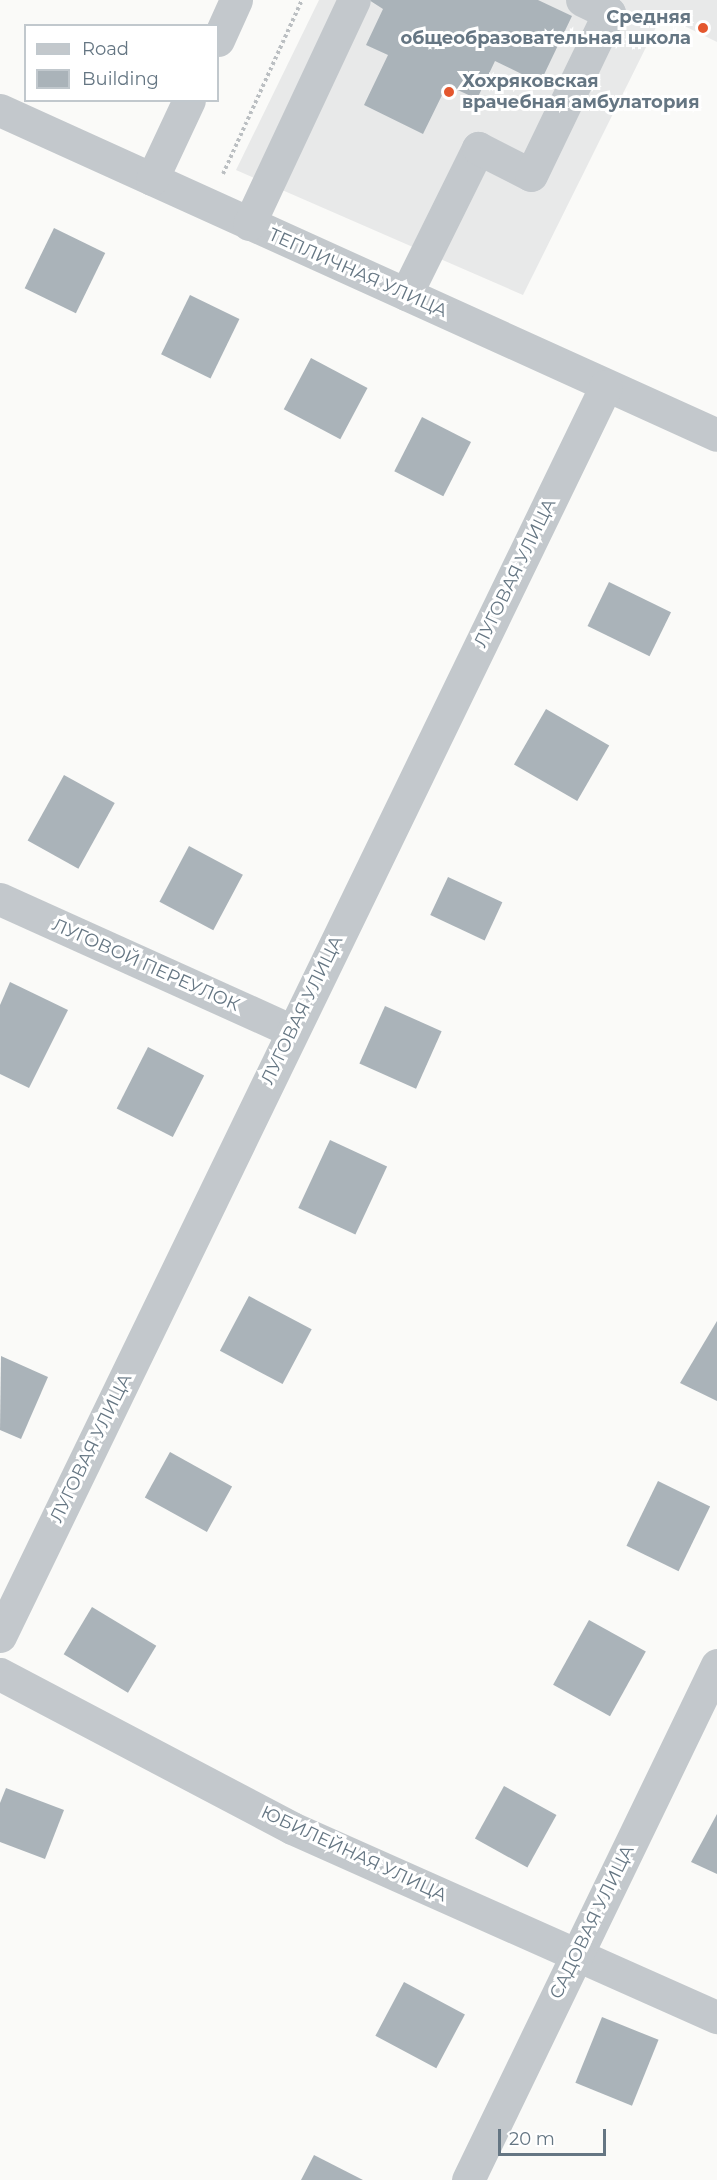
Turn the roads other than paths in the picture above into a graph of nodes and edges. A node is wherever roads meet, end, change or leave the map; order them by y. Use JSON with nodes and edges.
{"nodes":[{"id":1,"x":236,"y":0,"type":"edge"},
{"id":2,"x":354,"y":0,"type":"edge"},
{"id":3,"x":582,"y":0,"type":"edge"},
{"id":4,"x":219,"y":38,"type":"edge"},
{"id":5,"x":188,"y":102,"type":"edge"},
{"id":6,"x":0,"y":110,"type":"edge"},
{"id":7,"x":152,"y":179,"type":"junction"},
{"id":8,"x":249,"y":224,"type":"junction"},
{"id":9,"x":406,"y":294,"type":"junction"},
{"id":10,"x":606,"y":386,"type":"junction"},
{"id":11,"x":717,"y":435,"type":"edge"},
{"id":12,"x":0,"y":899,"type":"edge"},
{"id":13,"x":292,"y":1031,"type":"junction"},
{"id":14,"x":0,"y":1636,"type":"edge"},
{"id":15,"x":717,"y":1665,"type":"edge"},
{"id":16,"x":0,"y":1674,"type":"edge"},
{"id":17,"x":576,"y":1954,"type":"junction"},
{"id":18,"x":717,"y":2017,"type":"edge"},
{"id":19,"x":468,"y":2180,"type":"edge"}],
"edges":[{"from":1,"to":4,"type":"street"},
{"from":2,"to":8,"type":"street"},
{"from":3,"to":9,"type":"street"},
{"from":5,"to":7,"type":"street"},
{"from":6,"to":7,"type":"street","name":"ТЕПЛИЧНАЯ УЛИЦА"},
{"from":7,"to":8,"type":"street","name":"ТЕПЛИЧНАЯ УЛИЦА"},
{"from":8,"to":9,"type":"street","name":"ТЕПЛИЧНАЯ УЛИЦА"},
{"from":9,"to":10,"type":"street","name":"ТЕПЛИЧНАЯ УЛИЦА"},
{"from":10,"to":11,"type":"street","name":"ТЕПЛИЧНАЯ УЛИЦА"},
{"from":10,"to":13,"type":"street","name":"ЛУГОВАЯ УЛИЦА"},
{"from":12,"to":13,"type":"street","name":"ЛУГОВОЙ ПЕРЕУЛОК"},
{"from":13,"to":14,"type":"street","name":"ЛУГОВАЯ УЛИЦА"},
{"from":15,"to":17,"type":"street","name":"САДОВАЯ УЛИЦА"},
{"from":16,"to":17,"type":"street","name":"ЮБИЛЕЙНАЯ УЛИЦА"},
{"from":17,"to":18,"type":"street","name":"ЮБИЛЕЙНАЯ УЛИЦА"},
{"from":17,"to":19,"type":"street","name":"САДОВАЯ УЛИЦА"}]}
